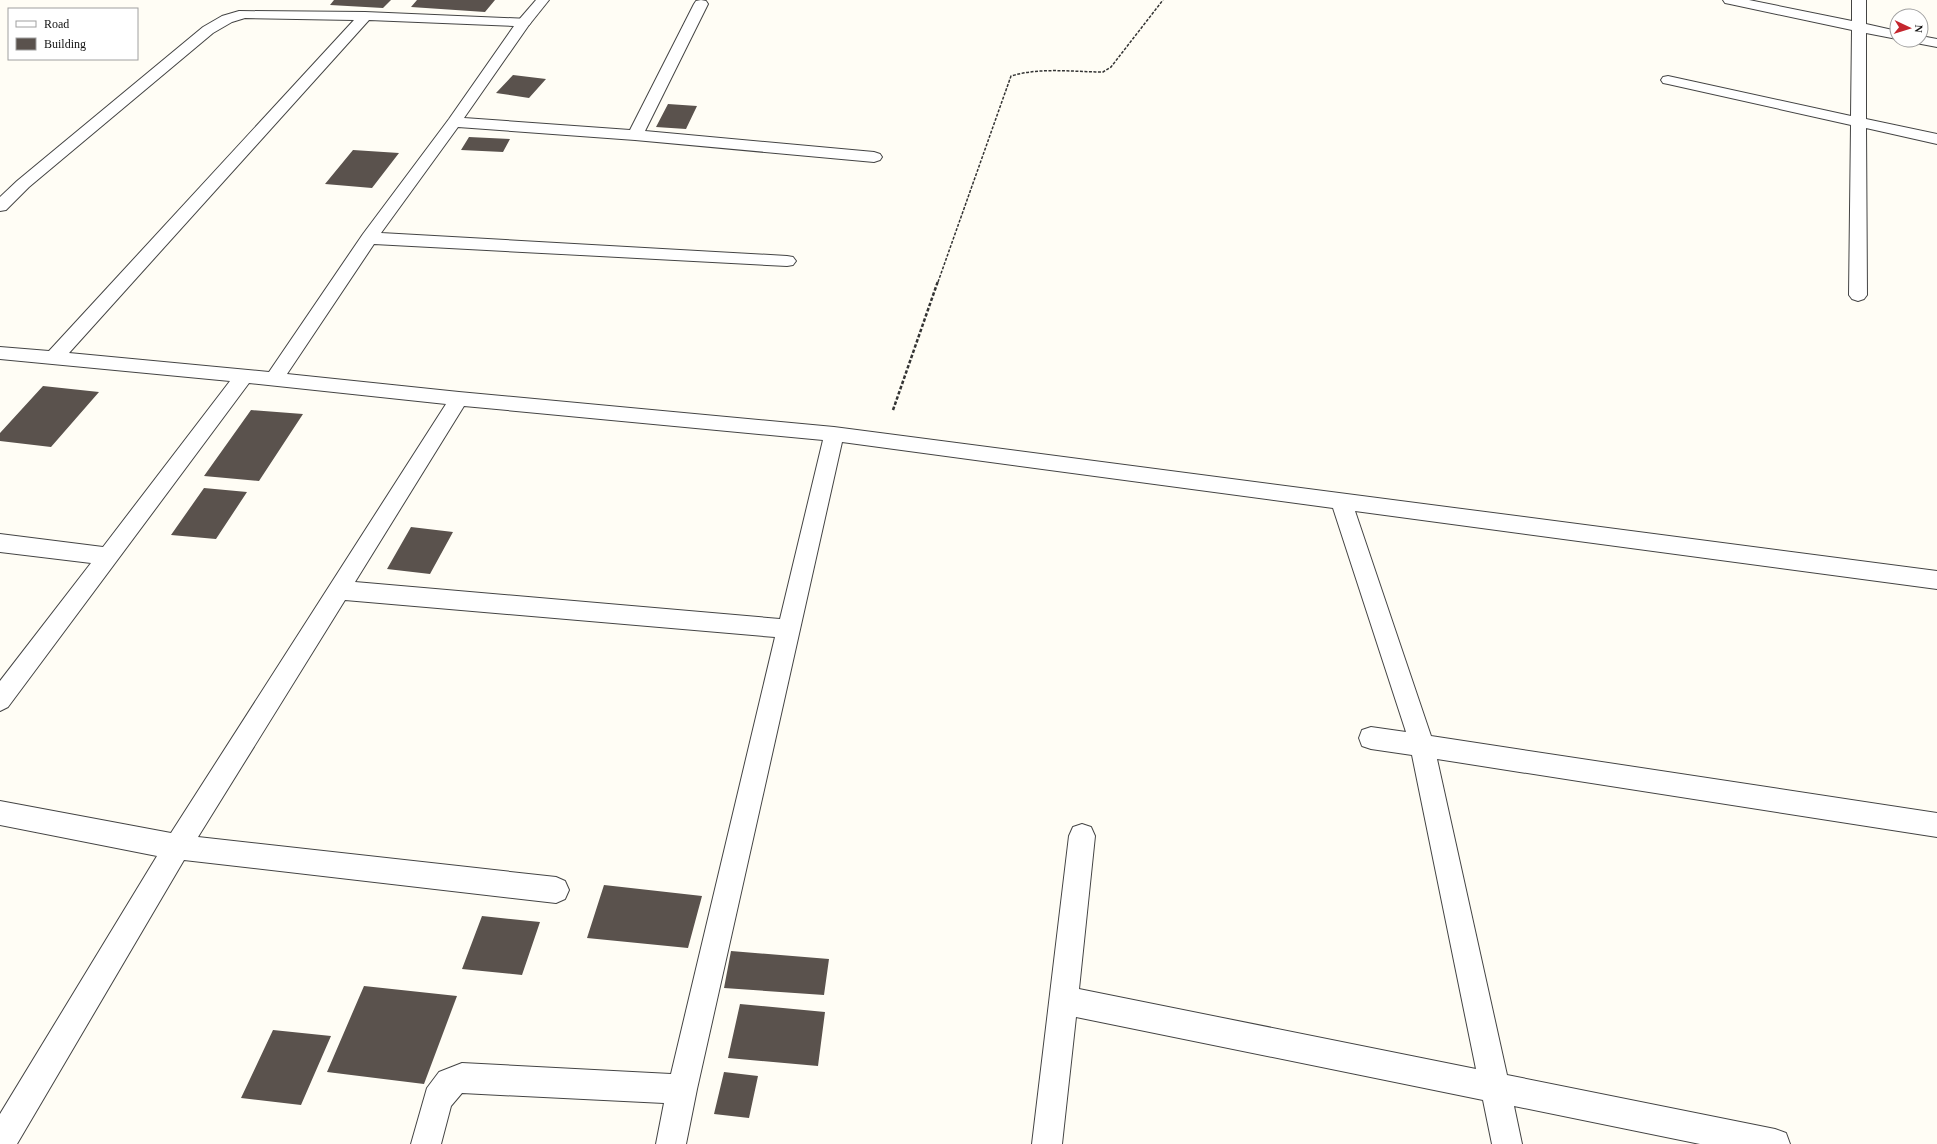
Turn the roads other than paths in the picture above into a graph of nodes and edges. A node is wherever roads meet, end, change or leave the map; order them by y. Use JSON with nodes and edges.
{"nodes":[{"id":1,"x":543,"y":0,"type":"edge"},
{"id":2,"x":1730,"y":0,"type":"edge"},
{"id":3,"x":1859,"y":0,"type":"edge"},
{"id":4,"x":701,"y":4,"type":"dead end"},
{"id":5,"x":365,"y":16,"type":"junction"},
{"id":6,"x":524,"y":22,"type":"junction"},
{"id":7,"x":1858,"y":27,"type":"junction"},
{"id":8,"x":1889,"y":33,"type":"edge"},
{"id":9,"x":1668,"y":80,"type":"dead end"},
{"id":10,"x":454,"y":122,"type":"junction"},
{"id":11,"x":1858,"y":122,"type":"junction"},
{"id":12,"x":635,"y":135,"type":"junction"},
{"id":13,"x":1937,"y":139,"type":"edge"},
{"id":14,"x":874,"y":157,"type":"dead end"},
{"id":15,"x":0,"y":183,"type":"edge"},
{"id":16,"x":23,"y":184,"type":"junction"},
{"id":17,"x":0,"y":206,"type":"edge"},
{"id":18,"x":369,"y":238,"type":"junction"},
{"id":19,"x":787,"y":261,"type":"dead end"},
{"id":20,"x":1858,"y":295,"type":"dead end"},
{"id":21,"x":0,"y":353,"type":"edge"},
{"id":22,"x":54,"y":358,"type":"junction"},
{"id":23,"x":244,"y":376,"type":"junction"},
{"id":24,"x":274,"y":379,"type":"junction"},
{"id":25,"x":459,"y":399,"type":"junction"},
{"id":26,"x":834,"y":434,"type":"junction"},
{"id":27,"x":1340,"y":501,"type":"junction"},
{"id":28,"x":0,"y":543,"type":"edge"},
{"id":29,"x":109,"y":556,"type":"junction"},
{"id":30,"x":1937,"y":580,"type":"edge"},
{"id":31,"x":338,"y":590,"type":"junction"},
{"id":32,"x":789,"y":629,"type":"junction"},
{"id":33,"x":0,"y":700,"type":"edge"},
{"id":34,"x":1370,"y":738,"type":"dead end"},
{"id":35,"x":1422,"y":745,"type":"junction"},
{"id":36,"x":0,"y":813,"type":"edge"},
{"id":37,"x":1937,"y":825,"type":"edge"},
{"id":38,"x":1082,"y":836,"type":"dead end"},
{"id":39,"x":177,"y":847,"type":"junction"},
{"id":40,"x":556,"y":890,"type":"dead end"},
{"id":41,"x":1064,"y":1000,"type":"junction"},
{"id":42,"x":1495,"y":1088,"type":"junction"},
{"id":43,"x":682,"y":1089,"type":"junction"},
{"id":44,"x":0,"y":1144,"type":"edge"},
{"id":45,"x":426,"y":1144,"type":"edge"},
{"id":46,"x":671,"y":1144,"type":"edge"},
{"id":47,"x":1047,"y":1144,"type":"edge"},
{"id":48,"x":1507,"y":1144,"type":"edge"},
{"id":49,"x":1775,"y":1144,"type":"edge"}],
"edges":[{"from":1,"to":6,"type":"lane"},
{"from":2,"to":7,"type":"street"},
{"from":3,"to":7,"type":"street"},
{"from":4,"to":12,"type":"street"},
{"from":5,"to":6,"type":"street"},
{"from":5,"to":16,"type":"street"},
{"from":5,"to":22,"type":"street"},
{"from":6,"to":10,"type":"street"},
{"from":7,"to":8,"type":"street"},
{"from":7,"to":11,"type":"street"},
{"from":9,"to":11,"type":"street"},
{"from":10,"to":12,"type":"street"},
{"from":10,"to":18,"type":"street"},
{"from":11,"to":13,"type":"street"},
{"from":11,"to":20,"type":"street"},
{"from":12,"to":14,"type":"street"},
{"from":15,"to":16,"type":"street"},
{"from":16,"to":17,"type":"street"},
{"from":18,"to":19,"type":"street"},
{"from":18,"to":24,"type":"street"},
{"from":21,"to":22,"type":"street"},
{"from":22,"to":23,"type":"street"},
{"from":23,"to":24,"type":"street"},
{"from":23,"to":29,"type":"street"},
{"from":24,"to":25,"type":"street"},
{"from":25,"to":26,"type":"street"},
{"from":25,"to":31,"type":"street"},
{"from":26,"to":27,"type":"street"},
{"from":26,"to":32,"type":"street"},
{"from":27,"to":30,"type":"street"},
{"from":27,"to":35,"type":"street"},
{"from":28,"to":29,"type":"street"},
{"from":29,"to":33,"type":"street"},
{"from":31,"to":32,"type":"street"},
{"from":31,"to":39,"type":"street"},
{"from":32,"to":43,"type":"street"},
{"from":34,"to":35,"type":"street"},
{"from":35,"to":37,"type":"street"},
{"from":35,"to":42,"type":"street"},
{"from":36,"to":39,"type":"street"},
{"from":38,"to":41,"type":"street"},
{"from":39,"to":40,"type":"street"},
{"from":39,"to":44,"type":"street"},
{"from":41,"to":42,"type":"street"},
{"from":41,"to":47,"type":"street"},
{"from":42,"to":48,"type":"street"},
{"from":42,"to":49,"type":"street"},
{"from":43,"to":45,"type":"street"},
{"from":43,"to":46,"type":"street"}]}
